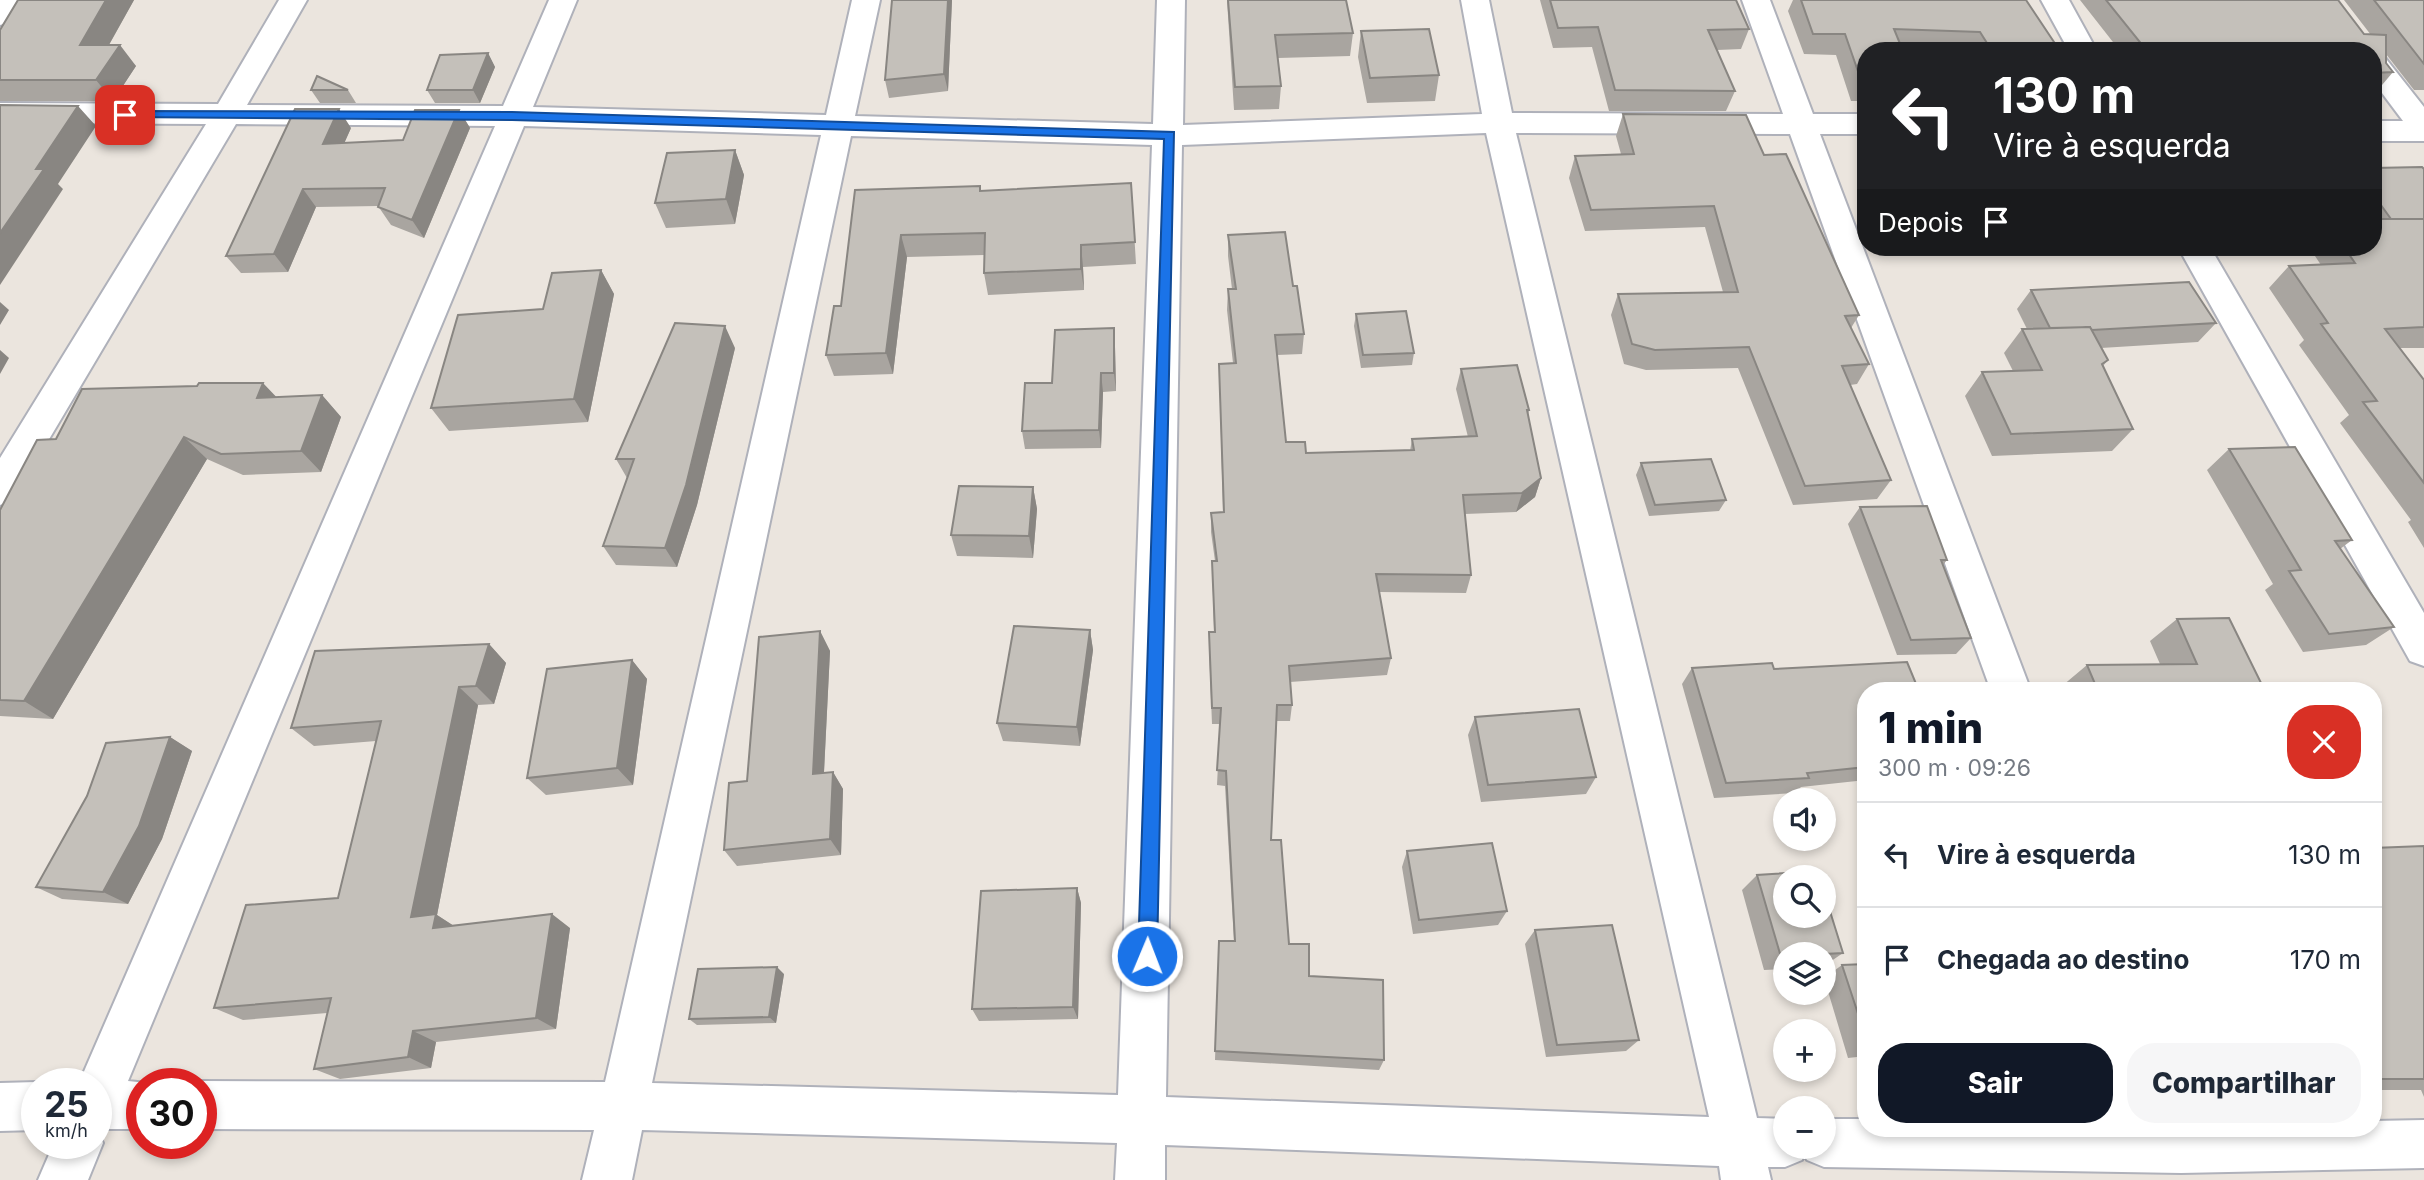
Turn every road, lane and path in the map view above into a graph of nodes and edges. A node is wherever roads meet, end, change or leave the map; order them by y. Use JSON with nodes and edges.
{"nodes":[{"id":1,"x":12,"y":0,"type":"edge"},
{"id":2,"x":293,"y":0,"type":"edge"},
{"id":3,"x":563,"y":0,"type":"edge"},
{"id":4,"x":866,"y":0,"type":"edge"},
{"id":5,"x":1171,"y":0,"type":"edge"},
{"id":6,"x":1475,"y":0,"type":"edge"},
{"id":7,"x":1756,"y":0,"type":"edge"},
{"id":8,"x":2055,"y":0,"type":"edge"},
{"id":9,"x":0,"y":16,"type":"edge"},
{"id":10,"x":2078,"y":42,"type":"edge"},
{"id":11,"x":2382,"y":74,"type":"edge"},
{"id":12,"x":0,"y":113,"type":"edge"},
{"id":13,"x":226,"y":116,"type":"junction"},
{"id":14,"x":512,"y":116,"type":"junction"},
{"id":15,"x":1499,"y":123,"type":"junction"},
{"id":16,"x":1801,"y":123,"type":"junction"},
{"id":17,"x":1857,"y":124,"type":"edge"},
{"id":18,"x":840,"y":126,"type":"junction"},
{"id":19,"x":2424,"y":130,"type":"edge"},
{"id":20,"x":2382,"y":131,"type":"edge"},
{"id":21,"x":1170,"y":135,"type":"junction"},
{"id":22,"x":2199,"y":256,"type":"edge"},
{"id":23,"x":0,"y":490,"type":"edge"},
{"id":24,"x":2424,"y":649,"type":"edge"},
{"id":25,"x":2008,"y":682,"type":"edge"},
{"id":26,"x":111,"y":1068,"type":"edge"},
{"id":27,"x":217,"y":1105,"type":"edge"},
{"id":28,"x":21,"y":1106,"type":"edge"},
{"id":29,"x":623,"y":1106,"type":"junction"},
{"id":30,"x":0,"y":1107,"type":"edge"},
{"id":31,"x":1143,"y":1120,"type":"junction"},
{"id":32,"x":1836,"y":1143,"type":"edge"},
{"id":33,"x":2424,"y":1144,"type":"edge"},
{"id":34,"x":2183,"y":1152,"type":"edge"},
{"id":35,"x":1757,"y":1155,"type":"edge"},
{"id":36,"x":72,"y":1159,"type":"edge"},
{"id":37,"x":63,"y":1180,"type":"edge"},
{"id":38,"x":607,"y":1180,"type":"edge"},
{"id":39,"x":1140,"y":1180,"type":"edge"}],
"edges":[{"from":1,"to":9,"type":"street"},
{"from":2,"to":13,"type":"street"},
{"from":3,"to":14,"type":"street"},
{"from":4,"to":18,"type":"street"},
{"from":5,"to":21,"type":"street"},
{"from":6,"to":15,"type":"street"},
{"from":7,"to":16,"type":"street"},
{"from":8,"to":10,"type":"street"},
{"from":11,"to":19,"type":"street"},
{"from":12,"to":13,"type":"street"},
{"from":13,"to":14,"type":"street"},
{"from":13,"to":23,"type":"street"},
{"from":14,"to":18,"type":"street"},
{"from":14,"to":26,"type":"street"},
{"from":15,"to":16,"type":"street"},
{"from":15,"to":21,"type":"street"},
{"from":15,"to":35,"type":"street"},
{"from":16,"to":17,"type":"street"},
{"from":16,"to":25,"type":"street"},
{"from":18,"to":21,"type":"street"},
{"from":18,"to":29,"type":"street"},
{"from":19,"to":20,"type":"street"},
{"from":21,"to":31,"type":"street"},
{"from":22,"to":24,"type":"street"},
{"from":27,"to":29,"type":"street"},
{"from":28,"to":30,"type":"street"},
{"from":29,"to":31,"type":"street"},
{"from":29,"to":38,"type":"street"},
{"from":31,"to":35,"type":"street"},
{"from":31,"to":39,"type":"street"},
{"from":32,"to":34,"type":"street"},
{"from":33,"to":34,"type":"street"},
{"from":36,"to":37,"type":"street"}]}
